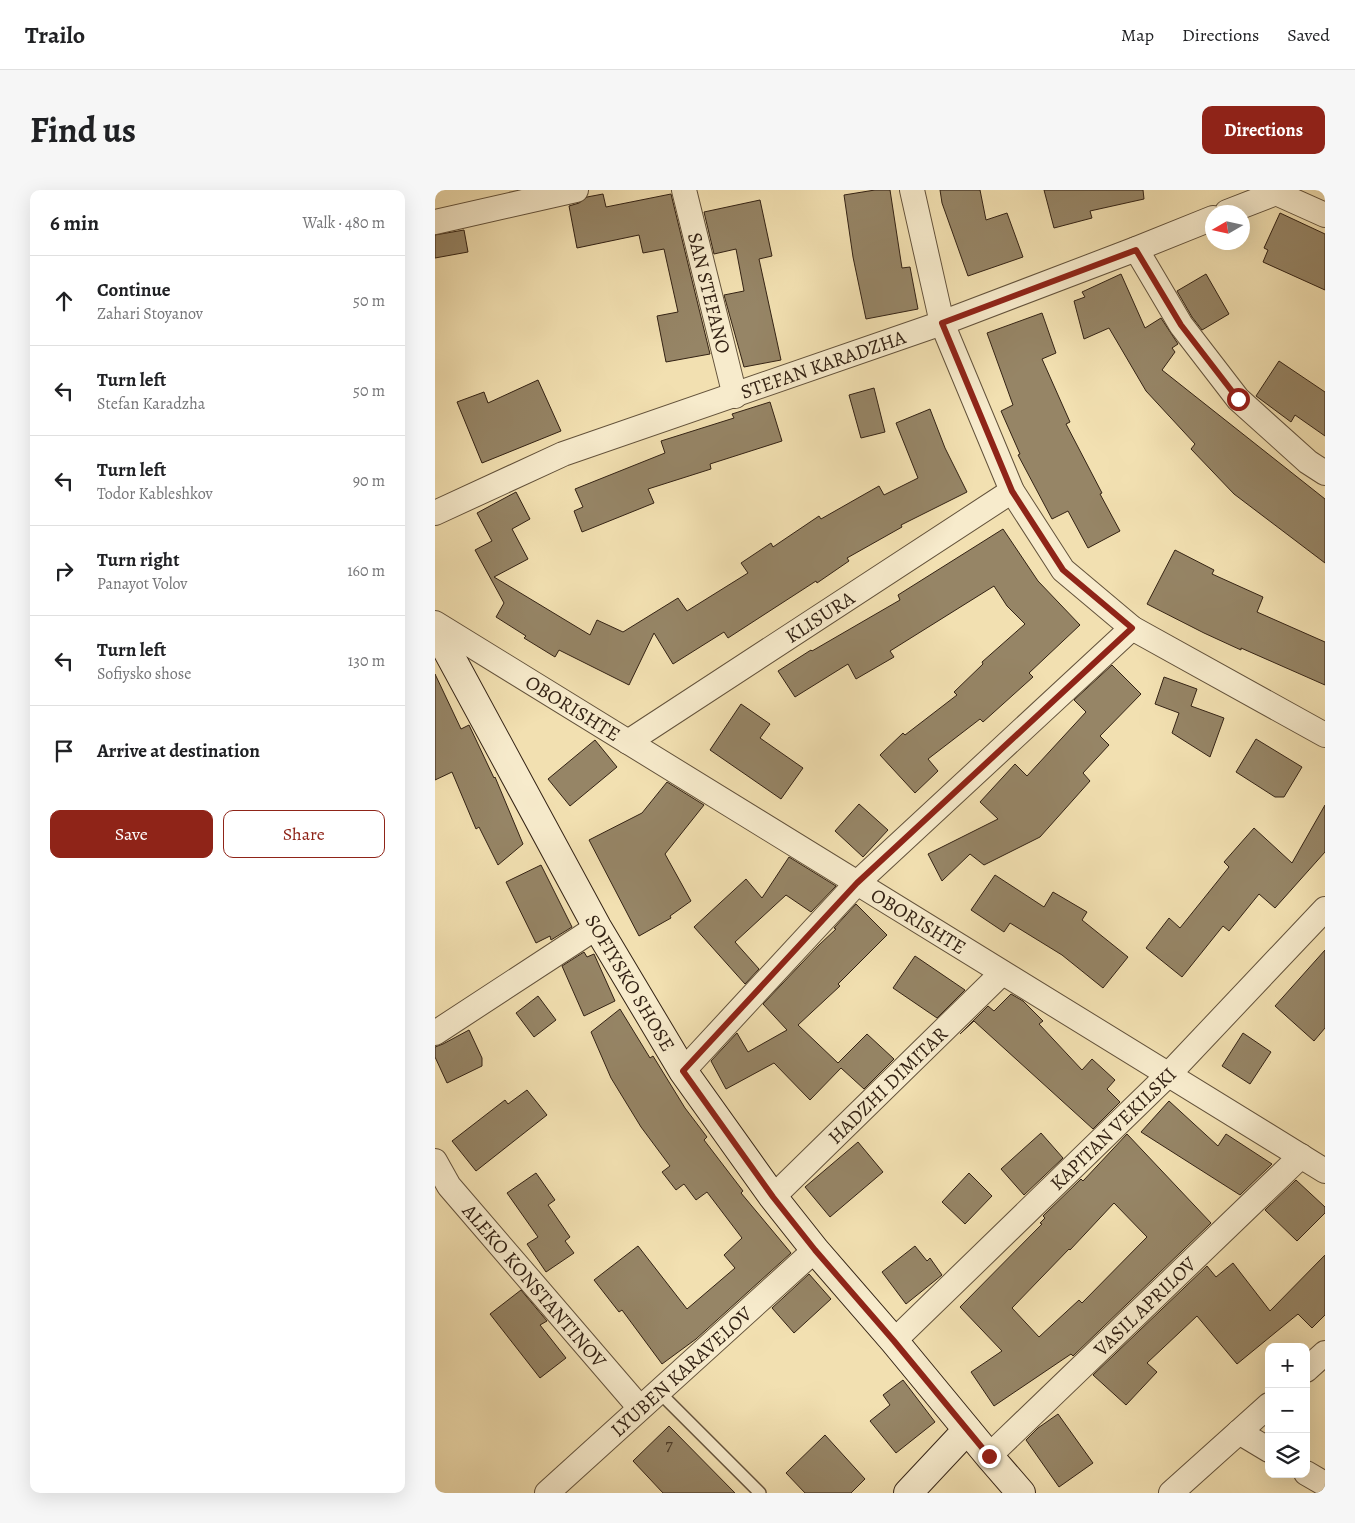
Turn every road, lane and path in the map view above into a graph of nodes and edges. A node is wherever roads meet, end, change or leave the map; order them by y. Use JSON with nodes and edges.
{"nodes":[{"id":1,"x":576,"y":190,"type":"edge"},
{"id":2,"x":684,"y":190,"type":"edge"},
{"id":3,"x":912,"y":190,"type":"edge"},
{"id":4,"x":1276,"y":191,"type":"edge"},
{"id":5,"x":1243,"y":205,"type":"edge"},
{"id":6,"x":1325,"y":215,"type":"edge"},
{"id":7,"x":1205,"y":221,"type":"edge"},
{"id":8,"x":435,"y":222,"type":"edge"},
{"id":9,"x":1136,"y":250,"type":"junction"},
{"id":10,"x":942,"y":323,"type":"junction"},
{"id":11,"x":735,"y":396,"type":"junction"},
{"id":12,"x":1325,"y":473,"type":"edge"},
{"id":13,"x":1012,"y":491,"type":"junction"},
{"id":14,"x":435,"y":513,"type":"edge"},
{"id":15,"x":435,"y":623,"type":"edge"},
{"id":16,"x":435,"y":628,"type":"edge"},
{"id":17,"x":1132,"y":628,"type":"junction"},
{"id":18,"x":1325,"y":735,"type":"edge"},
{"id":19,"x":628,"y":742,"type":"junction"},
{"id":20,"x":857,"y":883,"type":"junction"},
{"id":21,"x":1325,"y":909,"type":"edge"},
{"id":22,"x":597,"y":927,"type":"junction"},
{"id":23,"x":1002,"y":973,"type":"junction"},
{"id":24,"x":435,"y":1033,"type":"edge"},
{"id":25,"x":683,"y":1071,"type":"junction"},
{"id":26,"x":1168,"y":1075,"type":"junction"},
{"id":27,"x":1301,"y":1156,"type":"junction"},
{"id":28,"x":435,"y":1161,"type":"edge"},
{"id":29,"x":1325,"y":1171,"type":"edge"},
{"id":30,"x":773,"y":1197,"type":"junction"},
{"id":31,"x":815,"y":1250,"type":"junction"},
{"id":32,"x":894,"y":1341,"type":"junction"},
{"id":33,"x":1325,"y":1352,"type":"edge"},
{"id":34,"x":1310,"y":1366,"type":"edge"},
{"id":35,"x":658,"y":1391,"type":"junction"},
{"id":36,"x":640,"y":1408,"type":"junction"},
{"id":37,"x":1265,"y":1409,"type":"edge"},
{"id":38,"x":967,"y":1430,"type":"junction"},
{"id":39,"x":1239,"y":1432,"type":"junction"},
{"id":40,"x":1265,"y":1448,"type":"edge"},
{"id":41,"x":989,"y":1456,"type":"junction"},
{"id":42,"x":1310,"y":1475,"type":"edge"},
{"id":43,"x":1325,"y":1484,"type":"edge"},
{"id":44,"x":548,"y":1493,"type":"edge"},
{"id":45,"x":760,"y":1493,"type":"edge"},
{"id":46,"x":908,"y":1493,"type":"edge"},
{"id":47,"x":1021,"y":1493,"type":"edge"},
{"id":48,"x":1171,"y":1493,"type":"edge"}],
"edges":[{"from":1,"to":8,"type":"street"},
{"from":2,"to":11,"type":"street","name":"SAN STEFANO"},
{"from":3,"to":10,"type":"street"},
{"from":4,"to":5,"type":"street"},
{"from":4,"to":6,"type":"street"},
{"from":7,"to":9,"type":"street","name":"STEFAN KARADZHA"},
{"from":9,"to":10,"type":"street","name":"STEFAN KARADZHA"},
{"from":9,"to":12,"type":"street"},
{"from":10,"to":11,"type":"street","name":"STEFAN KARADZHA"},
{"from":10,"to":13,"type":"street"},
{"from":11,"to":14,"type":"street","name":"STEFAN KARADZHA"},
{"from":13,"to":17,"type":"street"},
{"from":13,"to":19,"type":"street","name":"KLISURA"},
{"from":15,"to":19,"type":"street","name":"OBORISHTE"},
{"from":16,"to":22,"type":"main road","name":"SOFIYSKO SHOSE"},
{"from":17,"to":18,"type":"street"},
{"from":17,"to":20,"type":"street"},
{"from":19,"to":20,"type":"street","name":"OBORISHTE"},
{"from":20,"to":23,"type":"street","name":"OBORISHTE"},
{"from":20,"to":25,"type":"street"},
{"from":21,"to":26,"type":"street","name":"KAPITAN VEKILSKI"},
{"from":22,"to":24,"type":"street"},
{"from":22,"to":25,"type":"main road","name":"SOFIYSKO SHOSE"},
{"from":23,"to":26,"type":"street","name":"OBORISHTE"},
{"from":23,"to":30,"type":"street","name":"HADZHI DIMITAR"},
{"from":25,"to":30,"type":"main road","name":"SOFIYSKO SHOSE"},
{"from":26,"to":27,"type":"street","name":"OBORISHTE"},
{"from":26,"to":32,"type":"street","name":"KAPITAN VEKILSKI"},
{"from":27,"to":29,"type":"street","name":"OBORISHTE"},
{"from":27,"to":41,"type":"street","name":"VASIL APRILOV"},
{"from":28,"to":36,"type":"street","name":"ALEKO KONSTANTINOV"},
{"from":30,"to":31,"type":"main road","name":"SOFIYSKO SHOSE"},
{"from":31,"to":32,"type":"main road","name":"SOFIYSKO SHOSE"},
{"from":31,"to":35,"type":"street","name":"LYUBEN KARAVELOV"},
{"from":32,"to":38,"type":"main road","name":"SOFIYSKO SHOSE"},
{"from":33,"to":34,"type":"street"},
{"from":35,"to":36,"type":"street","name":"LYUBEN KARAVELOV"},
{"from":35,"to":45,"type":"lane"},
{"from":36,"to":44,"type":"street","name":"LYUBEN KARAVELOV"},
{"from":37,"to":39,"type":"street"},
{"from":38,"to":41,"type":"main road","name":"SOFIYSKO SHOSE"},
{"from":38,"to":46,"type":"main road"},
{"from":39,"to":40,"type":"street"},
{"from":39,"to":48,"type":"street"},
{"from":41,"to":47,"type":"main road","name":"SOFIYSKO SHOSE"},
{"from":42,"to":43,"type":"street"}]}
